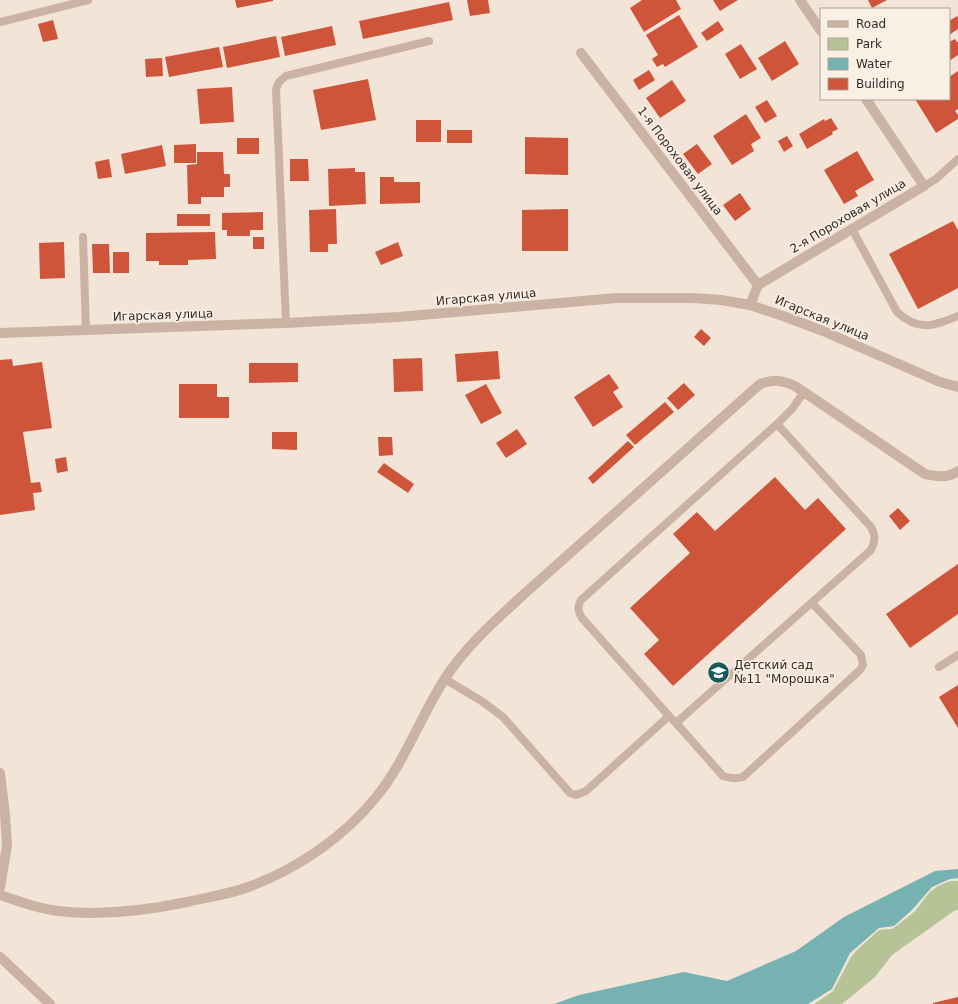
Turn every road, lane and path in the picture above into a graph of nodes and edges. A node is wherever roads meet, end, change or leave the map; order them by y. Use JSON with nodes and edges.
{"nodes":[{"id":1,"x":88,"y":0,"type":"edge"},
{"id":2,"x":800,"y":0,"type":"edge"},
{"id":3,"x":0,"y":22,"type":"edge"},
{"id":4,"x":820,"y":30,"type":"edge"},
{"id":5,"x":429,"y":41,"type":"dead end"},
{"id":6,"x":581,"y":53,"type":"dead end"},
{"id":7,"x":867,"y":100,"type":"edge"},
{"id":8,"x":958,"y":159,"type":"edge"},
{"id":9,"x":924,"y":186,"type":"junction"},
{"id":10,"x":852,"y":229,"type":"junction"},
{"id":11,"x":83,"y":237,"type":"dead end"},
{"id":12,"x":758,"y":285,"type":"junction"},
{"id":13,"x":750,"y":305,"type":"junction"},
{"id":14,"x":958,"y":316,"type":"edge"},
{"id":15,"x":286,"y":324,"type":"junction"},
{"id":16,"x":86,"y":331,"type":"junction"},
{"id":17,"x":0,"y":332,"type":"edge"},
{"id":18,"x":958,"y":387,"type":"edge"},
{"id":19,"x":804,"y":392,"type":"junction"},
{"id":20,"x":777,"y":424,"type":"junction"},
{"id":21,"x":958,"y":471,"type":"edge"},
{"id":22,"x":812,"y":602,"type":"junction"},
{"id":23,"x":958,"y":654,"type":"edge"},
{"id":24,"x":939,"y":667,"type":"dead end"},
{"id":25,"x":444,"y":679,"type":"junction"},
{"id":26,"x":670,"y":716,"type":"junction"},
{"id":27,"x":676,"y":724,"type":"junction"},
{"id":28,"x":0,"y":773,"type":"edge"},
{"id":29,"x":0,"y":888,"type":"edge"},
{"id":30,"x":0,"y":895,"type":"edge"},
{"id":31,"x":0,"y":957,"type":"edge"},
{"id":32,"x":50,"y":1004,"type":"edge"}],
"edges":[{"from":1,"to":3,"type":"lane"},
{"from":2,"to":4,"type":"street"},
{"from":5,"to":15,"type":"lane"},
{"from":6,"to":12,"type":"street","name":"1-я Пороховая улица"},
{"from":7,"to":9,"type":"street","name":"2-я Пороховая улица"},
{"from":8,"to":9,"type":"lane"},
{"from":9,"to":10,"type":"street","name":"2-я Пороховая улица"},
{"from":10,"to":12,"type":"street","name":"2-я Пороховая улица"},
{"from":10,"to":14,"type":"lane"},
{"from":11,"to":16,"type":"lane"},
{"from":12,"to":13,"type":"street"},
{"from":13,"to":15,"type":"street","name":"Игарская улица"},
{"from":13,"to":18,"type":"street","name":"Игарская улица"},
{"from":15,"to":16,"type":"street","name":"Игарская улица"},
{"from":16,"to":17,"type":"street","name":"Игарская улица"},
{"from":19,"to":20,"type":"lane"},
{"from":19,"to":21,"type":"street"},
{"from":19,"to":25,"type":"street"},
{"from":20,"to":22,"type":"lane"},
{"from":20,"to":26,"type":"lane"},
{"from":22,"to":27,"type":"lane"},
{"from":22,"to":27,"type":"lane"},
{"from":23,"to":24,"type":"lane"},
{"from":25,"to":26,"type":"lane"},
{"from":25,"to":30,"type":"street"},
{"from":26,"to":27,"type":"lane"},
{"from":28,"to":29,"type":"street"},
{"from":31,"to":32,"type":"street"}]}
